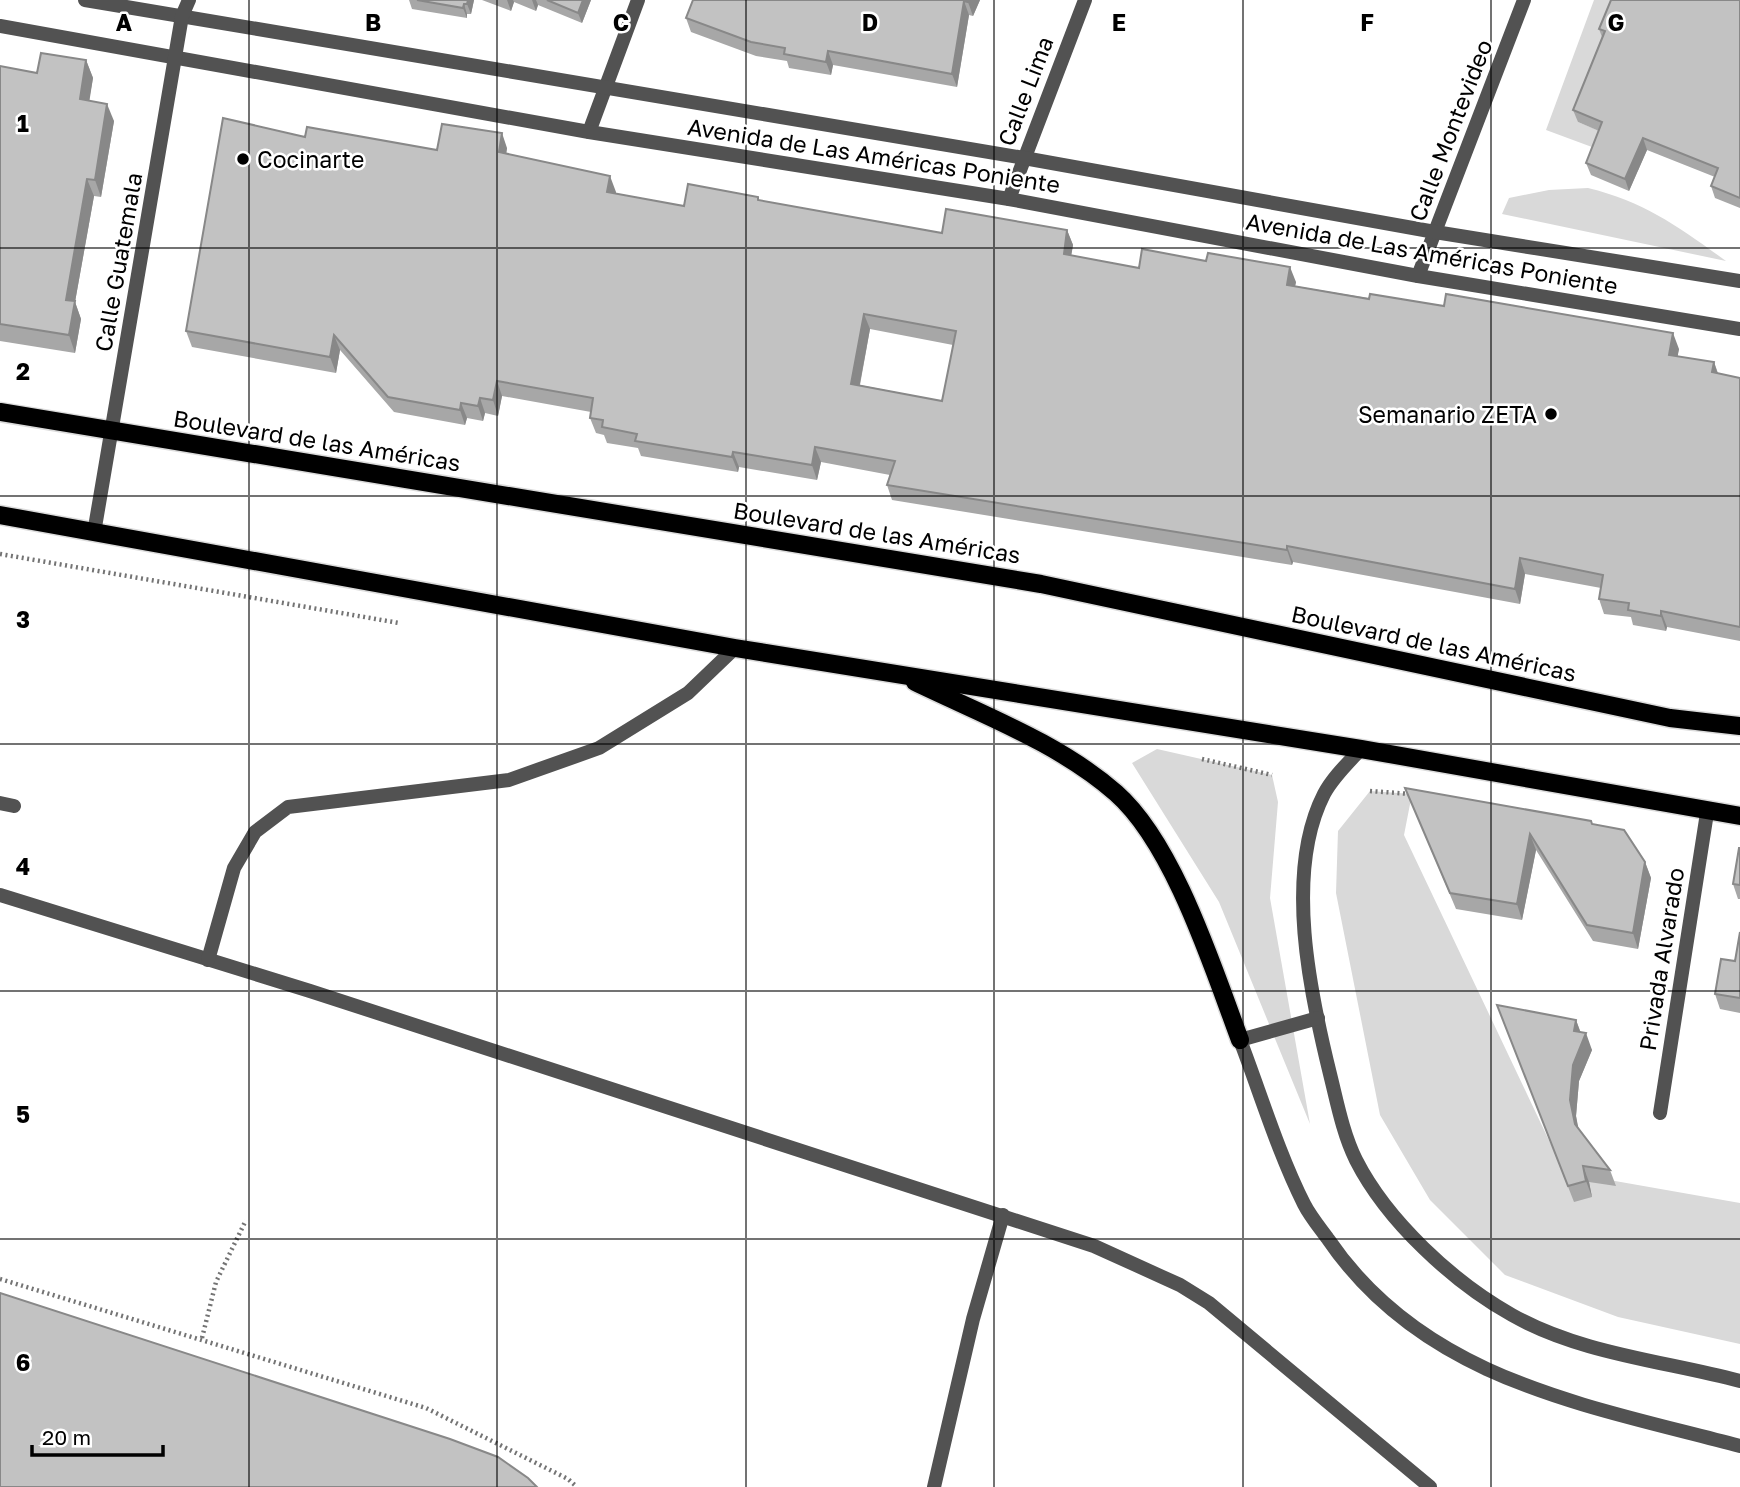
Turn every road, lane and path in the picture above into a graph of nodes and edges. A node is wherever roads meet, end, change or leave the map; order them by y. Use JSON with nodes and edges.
{"nodes":[{"id":1,"x":85,"y":0,"type":"edge"},
{"id":2,"x":189,"y":0,"type":"edge"},
{"id":3,"x":638,"y":0,"type":"edge"},
{"id":4,"x":1085,"y":0,"type":"edge"},
{"id":5,"x":1524,"y":0,"type":"edge"},
{"id":6,"x":183,"y":16,"type":"junction"},
{"id":7,"x":0,"y":26,"type":"edge"},
{"id":8,"x":176,"y":59,"type":"junction"},
{"id":9,"x":603,"y":88,"type":"junction"},
{"id":10,"x":589,"y":132,"type":"junction"},
{"id":11,"x":1024,"y":158,"type":"junction"},
{"id":12,"x":1009,"y":199,"type":"junction"},
{"id":13,"x":1435,"y":232,"type":"junction"},
{"id":14,"x":1418,"y":276,"type":"junction"},
{"id":15,"x":1740,"y":281,"type":"edge"},
{"id":16,"x":1740,"y":329,"type":"edge"},
{"id":17,"x":0,"y":412,"type":"edge"},
{"id":18,"x":112,"y":430,"type":"junction"},
{"id":19,"x":0,"y":515,"type":"edge"},
{"id":20,"x":94,"y":533,"type":"junction"},
{"id":21,"x":735,"y":648,"type":"junction"},
{"id":22,"x":900,"y":675,"type":"junction"},
{"id":23,"x":1740,"y":726,"type":"edge"},
{"id":24,"x":1361,"y":749,"type":"junction"},
{"id":25,"x":1195,"y":757,"type":"dead end"},
{"id":26,"x":1272,"y":775,"type":"dead end"},
{"id":27,"x":1707,"y":813,"type":"junction"},
{"id":28,"x":1740,"y":816,"type":"edge"},
{"id":29,"x":0,"y":895,"type":"edge"},
{"id":30,"x":208,"y":960,"type":"junction"},
{"id":31,"x":1318,"y":1018,"type":"junction"},
{"id":32,"x":1240,"y":1040,"type":"junction"},
{"id":33,"x":1660,"y":1113,"type":"dead end"},
{"id":34,"x":1003,"y":1215,"type":"junction"},
{"id":35,"x":246,"y":1220,"type":"dead end"},
{"id":36,"x":0,"y":1279,"type":"edge"},
{"id":37,"x":202,"y":1338,"type":"junction"},
{"id":38,"x":1740,"y":1381,"type":"edge"},
{"id":39,"x":1740,"y":1446,"type":"edge"},
{"id":40,"x":578,"y":1487,"type":"edge"},
{"id":41,"x":934,"y":1487,"type":"edge"},
{"id":42,"x":1430,"y":1487,"type":"edge"}],
"edges":[{"from":1,"to":6,"type":"street","name":"Avenida de Las Américas Poniente"},
{"from":2,"to":6,"type":"street","name":"Calle Guatemala"},
{"from":3,"to":9,"type":"street"},
{"from":4,"to":11,"type":"street","name":"Calle Lima"},
{"from":5,"to":13,"type":"street","name":"Calle Montevideo"},
{"from":6,"to":8,"type":"street","name":"Calle Guatemala"},
{"from":6,"to":9,"type":"street","name":"Avenida de Las Américas Poniente"},
{"from":7,"to":8,"type":"street","name":"Avenida de Las Américas Poniente"},
{"from":8,"to":10,"type":"street","name":"Avenida de Las Américas Poniente"},
{"from":8,"to":18,"type":"street","name":"Calle Guatemala"},
{"from":9,"to":10,"type":"street"},
{"from":9,"to":11,"type":"street","name":"Avenida de Las Américas Poniente"},
{"from":10,"to":12,"type":"street","name":"Avenida de Las Américas Poniente"},
{"from":11,"to":12,"type":"street","name":"Calle Lima"},
{"from":11,"to":13,"type":"street","name":"Avenida de Las Américas Poniente"},
{"from":12,"to":14,"type":"street","name":"Avenida de Las Américas Poniente"},
{"from":13,"to":14,"type":"street","name":"Calle Montevideo"},
{"from":13,"to":15,"type":"street","name":"Avenida de Las Américas Poniente"},
{"from":14,"to":16,"type":"street","name":"Avenida de Las Américas Poniente"},
{"from":17,"to":18,"type":"main road","name":"Boulevard de las Américas"},
{"from":18,"to":20,"type":"street","name":"Calle Guatemala"},
{"from":18,"to":23,"type":"main road","name":"Boulevard de las Américas"},
{"from":19,"to":20,"type":"main road"},
{"from":20,"to":21,"type":"main road"},
{"from":21,"to":22,"type":"main road"},
{"from":21,"to":30,"type":"street"},
{"from":22,"to":24,"type":"main road"},
{"from":22,"to":32,"type":"main road"},
{"from":24,"to":27,"type":"main road"},
{"from":24,"to":31,"type":"street"},
{"from":25,"to":26,"type":"path"},
{"from":27,"to":28,"type":"main road"},
{"from":27,"to":33,"type":"street","name":"Privada Alvarado"},
{"from":29,"to":30,"type":"street"},
{"from":30,"to":34,"type":"street"},
{"from":31,"to":32,"type":"street"},
{"from":31,"to":38,"type":"street"},
{"from":32,"to":39,"type":"street"},
{"from":34,"to":41,"type":"street"},
{"from":34,"to":42,"type":"street"},
{"from":35,"to":37,"type":"path"},
{"from":36,"to":37,"type":"path"},
{"from":37,"to":40,"type":"path"}]}
